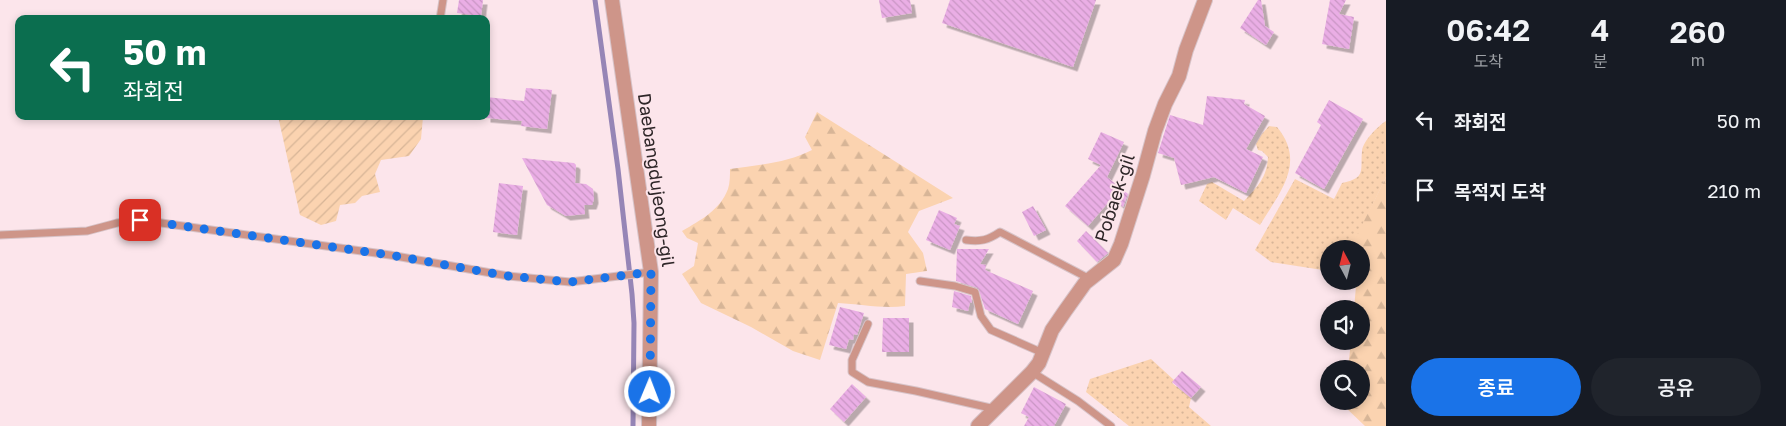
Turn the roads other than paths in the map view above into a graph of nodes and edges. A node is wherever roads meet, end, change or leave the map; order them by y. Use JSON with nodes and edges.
{"nodes":[{"id":1,"x":444,"y":0,"type":"edge"},
{"id":2,"x":612,"y":0,"type":"edge"},
{"id":3,"x":1205,"y":0,"type":"edge"},
{"id":4,"x":441,"y":15,"type":"edge"},
{"id":5,"x":0,"y":235,"type":"edge"},
{"id":6,"x":966,"y":240,"type":"dead end"},
{"id":7,"x":644,"y":273,"type":"junction"},
{"id":8,"x":1090,"y":279,"type":"junction"},
{"id":9,"x":920,"y":281,"type":"dead end"},
{"id":10,"x":868,"y":324,"type":"dead end"},
{"id":11,"x":1043,"y":353,"type":"junction"},
{"id":12,"x":1032,"y":372,"type":"junction"},
{"id":13,"x":995,"y":409,"type":"junction"},
{"id":14,"x":649,"y":426,"type":"edge"},
{"id":15,"x":978,"y":426,"type":"edge"},
{"id":16,"x":1111,"y":426,"type":"edge"}],
"edges":[{"from":1,"to":4,"type":"lane"},
{"from":2,"to":7,"type":"street","name":"Daebangdujeong-gil"},
{"from":3,"to":8,"type":"street","name":"Pobaek-gil"},
{"from":5,"to":7,"type":"lane"},
{"from":6,"to":8,"type":"lane"},
{"from":7,"to":14,"type":"street","name":"Daebangdujeong-gil"},
{"from":8,"to":11,"type":"street","name":"Pobaek-gil"},
{"from":9,"to":11,"type":"lane"},
{"from":10,"to":13,"type":"lane"},
{"from":11,"to":12,"type":"street","name":"Pobaek-gil"},
{"from":12,"to":13,"type":"street","name":"Pobaek-gil"},
{"from":12,"to":16,"type":"lane"},
{"from":13,"to":15,"type":"street","name":"Pobaek-gil"}]}
